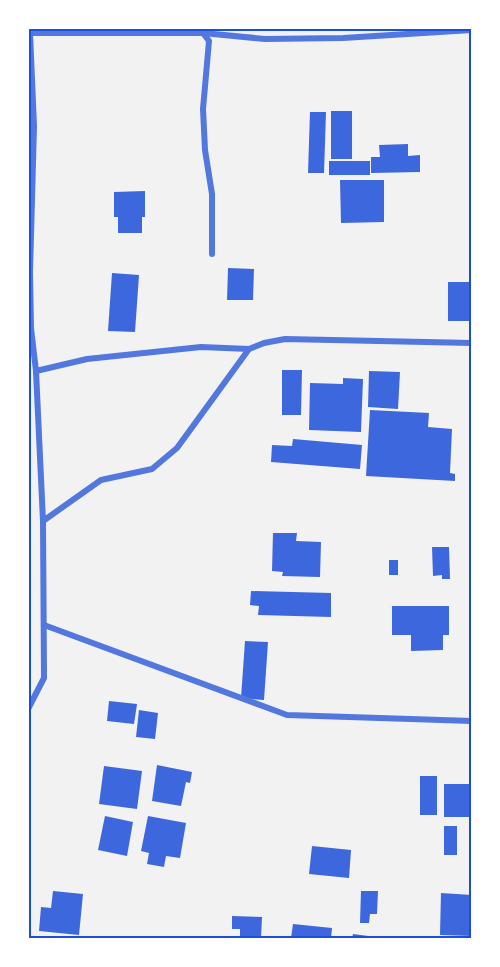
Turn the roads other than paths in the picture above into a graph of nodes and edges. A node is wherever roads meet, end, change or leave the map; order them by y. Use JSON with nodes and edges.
{"nodes":[{"id":1,"x":471,"y":30,"type":"edge"},
{"id":2,"x":29,"y":33,"type":"edge"},
{"id":3,"x":203,"y":33,"type":"junction"},
{"id":4,"x":212,"y":254,"type":"dead end"},
{"id":5,"x":471,"y":343,"type":"edge"},
{"id":6,"x":249,"y":349,"type":"junction"},
{"id":7,"x":36,"y":371,"type":"junction"},
{"id":8,"x":43,"y":521,"type":"junction"},
{"id":9,"x":44,"y":625,"type":"junction"},
{"id":10,"x":28,"y":709,"type":"edge"},
{"id":11,"x":471,"y":721,"type":"edge"}],
"edges":[{"from":1,"to":3,"type":"street"},
{"from":2,"to":3,"type":"street"},
{"from":2,"to":7,"type":"street"},
{"from":3,"to":4,"type":"street"},
{"from":5,"to":6,"type":"street"},
{"from":6,"to":7,"type":"street"},
{"from":6,"to":8,"type":"street"},
{"from":7,"to":8,"type":"street"},
{"from":8,"to":9,"type":"street"},
{"from":9,"to":10,"type":"street"},
{"from":9,"to":11,"type":"street"}]}
